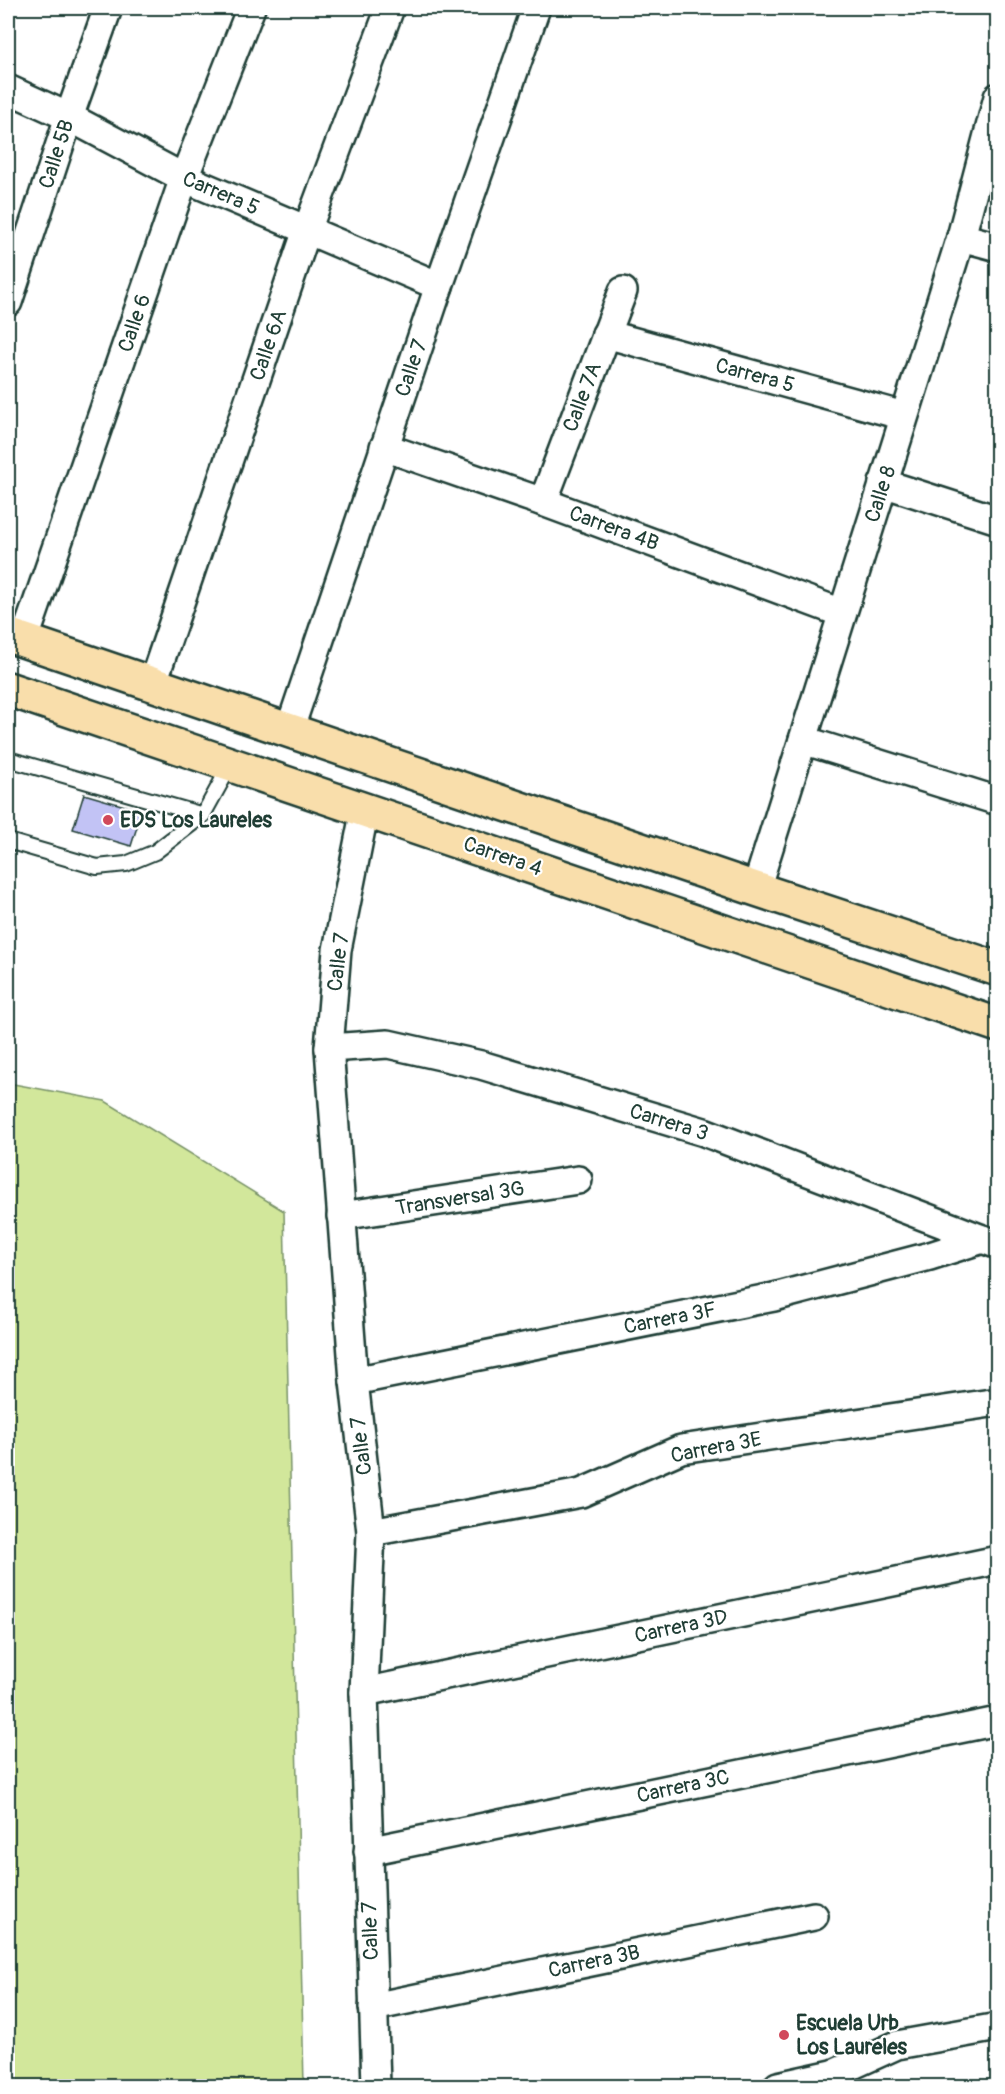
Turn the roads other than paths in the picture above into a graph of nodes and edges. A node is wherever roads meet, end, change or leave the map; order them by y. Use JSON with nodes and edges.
{"nodes":[{"id":1,"x":108,"y":8,"type":"edge"},
{"id":2,"x":251,"y":8,"type":"edge"},
{"id":3,"x":390,"y":8,"type":"edge"},
{"id":4,"x":536,"y":8,"type":"edge"},
{"id":5,"x":8,"y":89,"type":"edge"},
{"id":6,"x":998,"y":97,"type":"edge"},
{"id":7,"x":69,"y":117,"type":"junction"},
{"id":8,"x":184,"y":178,"type":"junction"},
{"id":9,"x":307,"y":230,"type":"junction"},
{"id":10,"x":961,"y":237,"type":"junction"},
{"id":11,"x":998,"y":247,"type":"edge"},
{"id":12,"x":439,"y":286,"type":"junction"},
{"id":13,"x":623,"y":291,"type":"dead end"},
{"id":14,"x":8,"y":302,"type":"edge"},
{"id":15,"x":606,"y":334,"type":"junction"},
{"id":16,"x":904,"y":416,"type":"junction"},
{"id":17,"x":384,"y":447,"type":"junction"},
{"id":18,"x":883,"y":483,"type":"junction"},
{"id":19,"x":543,"y":502,"type":"junction"},
{"id":20,"x":998,"y":520,"type":"edge"},
{"id":21,"x":842,"y":613,"type":"junction"},
{"id":22,"x":16,"y":638,"type":"edge"},
{"id":23,"x":152,"y":684,"type":"junction"},
{"id":24,"x":8,"y":689,"type":"edge"},
{"id":25,"x":289,"y":731,"type":"junction"},
{"id":26,"x":803,"y":740,"type":"junction"},
{"id":27,"x":8,"y":759,"type":"edge"},
{"id":28,"x":231,"y":764,"type":"junction"},
{"id":29,"x":997,"y":799,"type":"edge"},
{"id":30,"x":365,"y":809,"type":"junction"},
{"id":31,"x":203,"y":815,"type":"junction"},
{"id":32,"x":8,"y":841,"type":"edge"},
{"id":33,"x":756,"y":889,"type":"junction"},
{"id":34,"x":998,"y":969,"type":"edge"},
{"id":35,"x":998,"y":1025,"type":"edge"},
{"id":36,"x":329,"y":1048,"type":"junction"},
{"id":37,"x":578,"y":1180,"type":"dead end"},
{"id":38,"x":341,"y":1216,"type":"junction"},
{"id":39,"x":990,"y":1242,"type":"edge"},
{"id":40,"x":354,"y":1381,"type":"junction"},
{"id":41,"x":998,"y":1402,"type":"edge"},
{"id":42,"x":371,"y":1532,"type":"junction"},
{"id":43,"x":998,"y":1560,"type":"edge"},
{"id":44,"x":364,"y":1692,"type":"junction"},
{"id":45,"x":998,"y":1721,"type":"edge"},
{"id":46,"x":368,"y":1851,"type":"junction"},
{"id":47,"x":814,"y":1916,"type":"dead end"},
{"id":48,"x":373,"y":2007,"type":"junction"},
{"id":49,"x":998,"y":2027,"type":"edge"},
{"id":50,"x":376,"y":2086,"type":"edge"},
{"id":51,"x":778,"y":2086,"type":"edge"}],
"edges":[{"from":1,"to":7,"type":"street","name":"Calle 5B"},
{"from":2,"to":8,"type":"street","name":"Calle 6"},
{"from":3,"to":9,"type":"street","name":"Calle 6A"},
{"from":4,"to":12,"type":"street","name":"Calle 7"},
{"from":5,"to":7,"type":"street","name":"Carrera 5"},
{"from":6,"to":10,"type":"street","name":"Calle 8"},
{"from":7,"to":8,"type":"street","name":"Carrera 5"},
{"from":7,"to":14,"type":"street","name":"Calle 5B"},
{"from":8,"to":9,"type":"street","name":"Carrera 5"},
{"from":8,"to":22,"type":"street","name":"Calle 6"},
{"from":9,"to":12,"type":"street","name":"Carrera 5"},
{"from":9,"to":23,"type":"street","name":"Calle 6A"},
{"from":10,"to":11,"type":"street"},
{"from":10,"to":16,"type":"street","name":"Calle 8"},
{"from":12,"to":17,"type":"street","name":"Calle 7"},
{"from":13,"to":15,"type":"street","name":"Calle 7A"},
{"from":15,"to":16,"type":"street","name":"Carrera 5"},
{"from":15,"to":19,"type":"street","name":"Calle 7A"},
{"from":16,"to":18,"type":"street","name":"Calle 8"},
{"from":17,"to":19,"type":"street","name":"Carrera 4B"},
{"from":17,"to":25,"type":"street","name":"Calle 7"},
{"from":18,"to":20,"type":"street"},
{"from":18,"to":21,"type":"street","name":"Calle 8"},
{"from":19,"to":21,"type":"street","name":"Carrera 4B"},
{"from":21,"to":26,"type":"street","name":"Calle 8"},
{"from":22,"to":23,"type":"main road"},
{"from":23,"to":25,"type":"main road"},
{"from":24,"to":28,"type":"main road","name":"Carrera 4"},
{"from":25,"to":33,"type":"main road"},
{"from":26,"to":29,"type":"street"},
{"from":26,"to":33,"type":"street","name":"Calle 8"},
{"from":27,"to":31,"type":"lane"},
{"from":28,"to":30,"type":"main road","name":"Carrera 4"},
{"from":28,"to":31,"type":"lane"},
{"from":30,"to":35,"type":"main road","name":"Carrera 4"},
{"from":30,"to":36,"type":"street","name":"Calle 7"},
{"from":31,"to":32,"type":"lane"},
{"from":33,"to":34,"type":"main road"},
{"from":36,"to":38,"type":"street","name":"Calle 7"},
{"from":36,"to":39,"type":"street","name":"Carrera 3"},
{"from":37,"to":38,"type":"street","name":"Transversal 3G"},
{"from":38,"to":40,"type":"street","name":"Calle 7"},
{"from":39,"to":40,"type":"street","name":"Carrera 3F"},
{"from":40,"to":42,"type":"street","name":"Calle 7"},
{"from":41,"to":42,"type":"street","name":"Carrera 3E"},
{"from":42,"to":44,"type":"street","name":"Calle 7"},
{"from":43,"to":44,"type":"street","name":"Carrera 3D"},
{"from":44,"to":46,"type":"street","name":"Calle 7"},
{"from":45,"to":46,"type":"street","name":"Carrera 3C"},
{"from":46,"to":48,"type":"street","name":"Calle 7"},
{"from":47,"to":48,"type":"street","name":"Carrera 3B"},
{"from":48,"to":50,"type":"street","name":"Calle 7"},
{"from":49,"to":51,"type":"street"}]}
